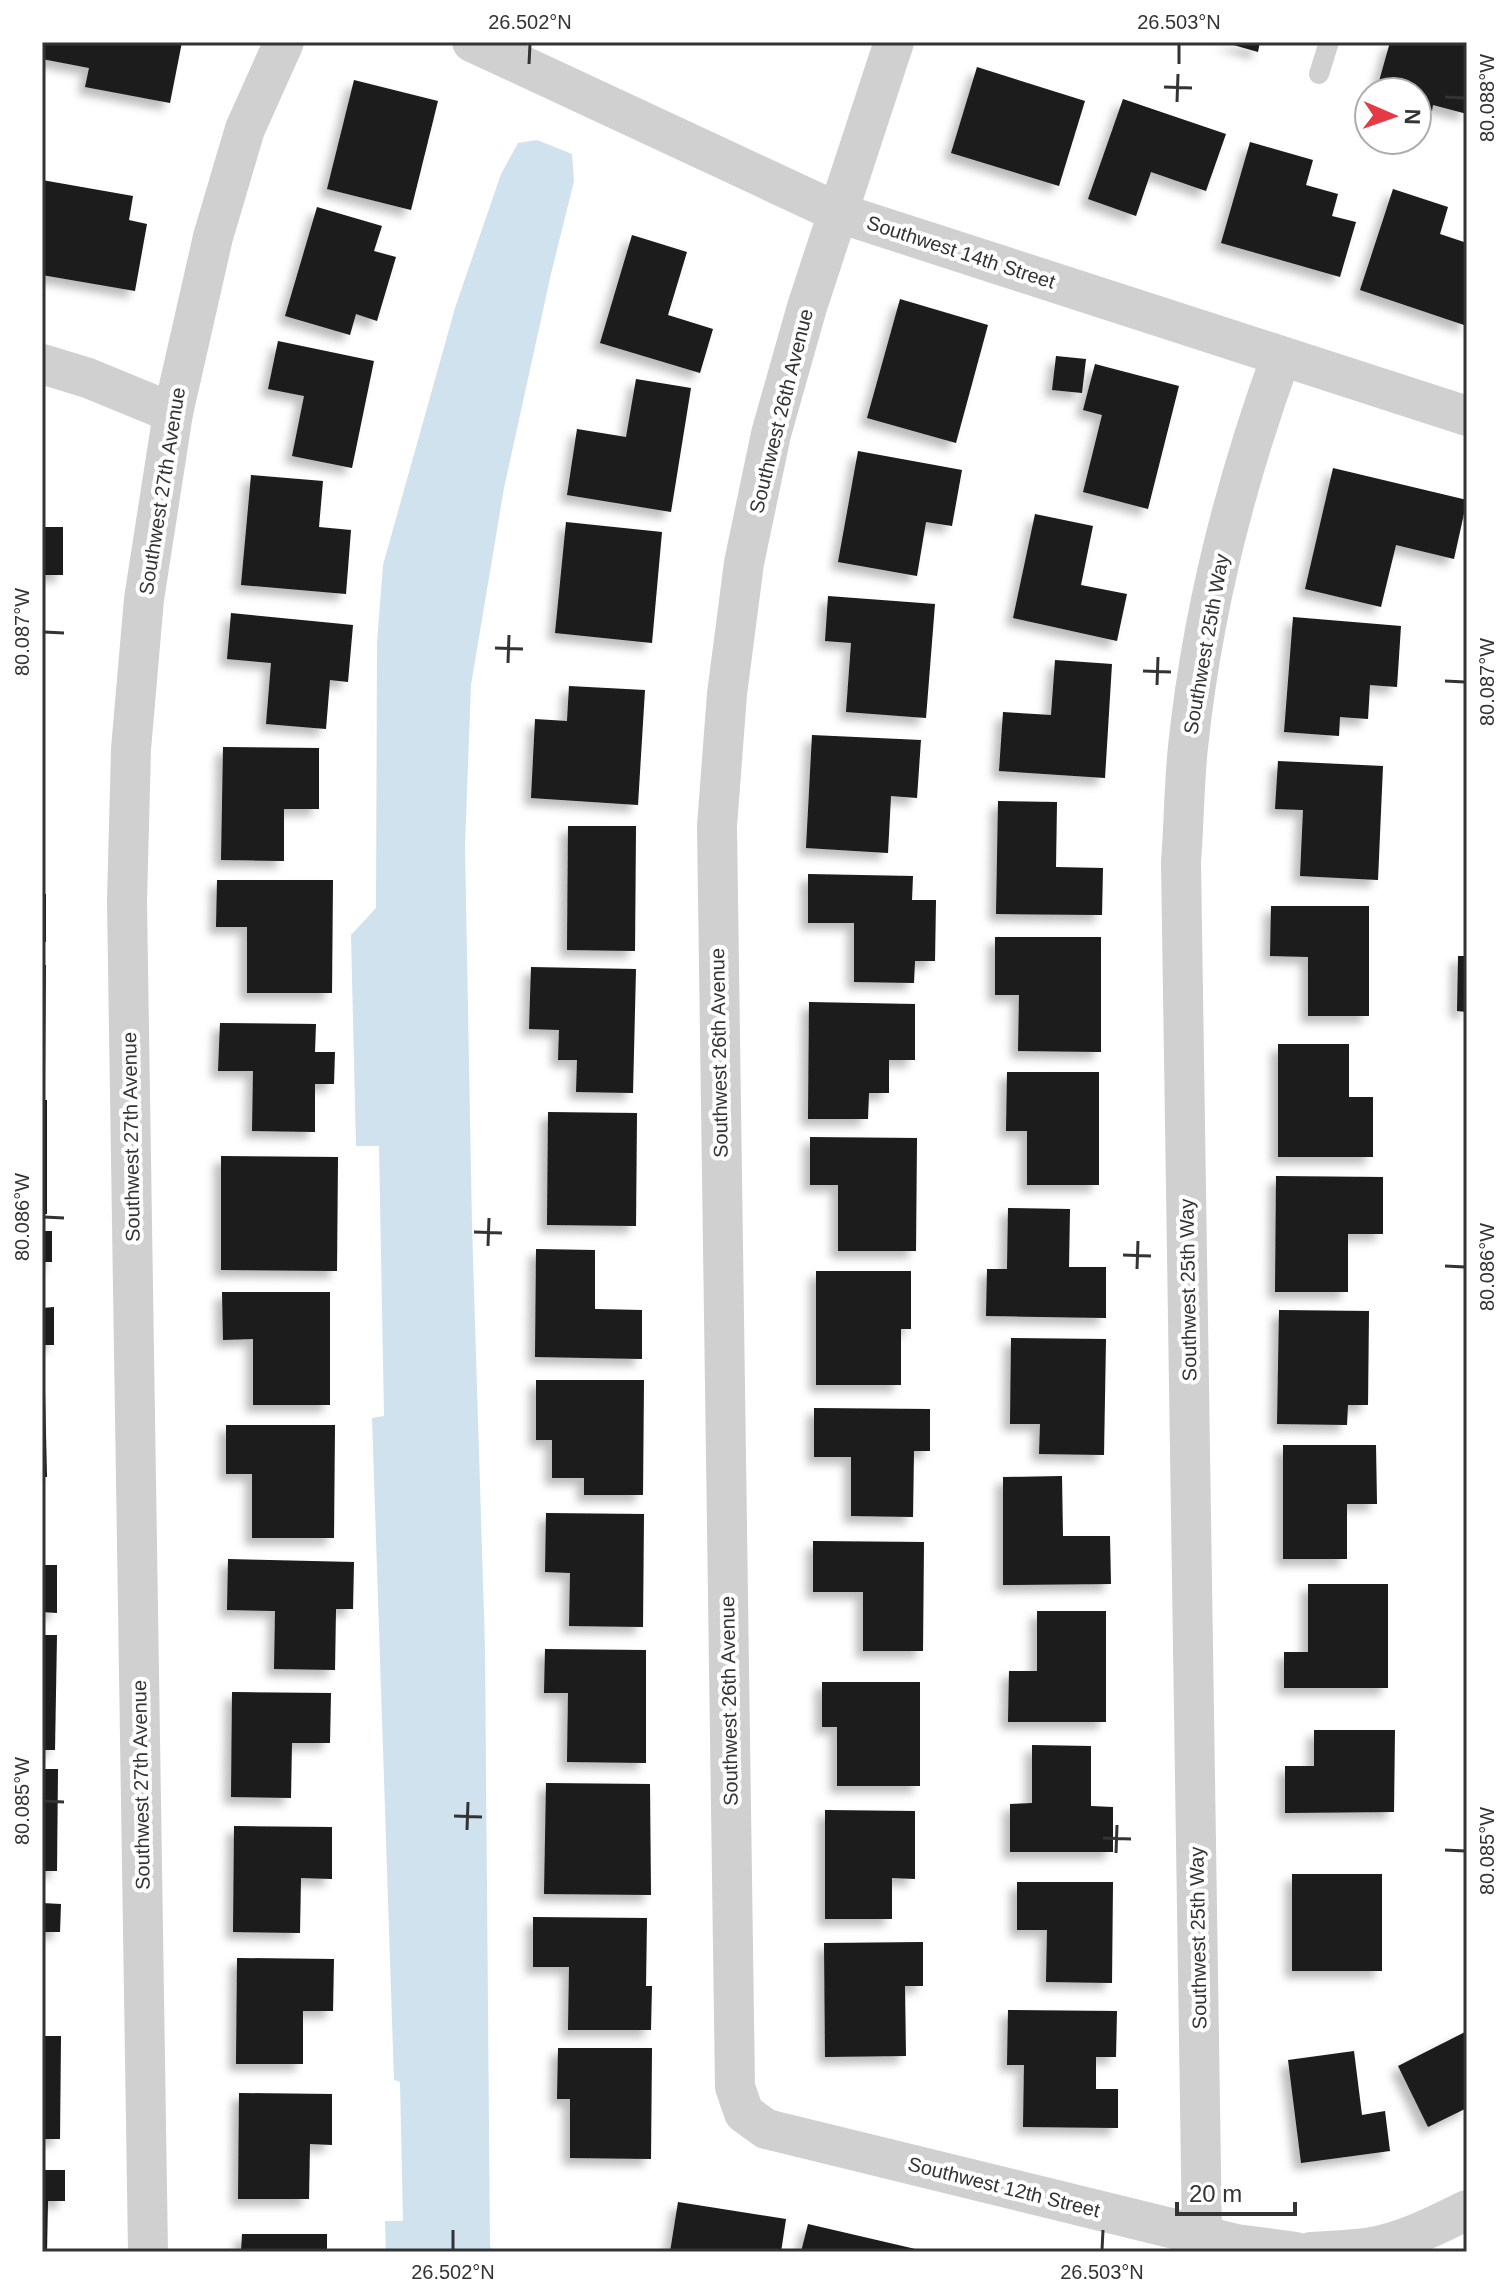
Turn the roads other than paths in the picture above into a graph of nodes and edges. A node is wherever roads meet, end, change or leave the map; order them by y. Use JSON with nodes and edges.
{"nodes":[{"id":1,"x":284,"y":42,"type":"edge"},
{"id":2,"x":472,"y":42,"type":"edge"},
{"id":3,"x":894,"y":42,"type":"edge"},
{"id":4,"x":1329,"y":42,"type":"edge"},
{"id":5,"x":1319,"y":74,"type":"dead end"},
{"id":6,"x":839,"y":213,"type":"junction"},
{"id":7,"x":1281,"y":357,"type":"junction"},
{"id":8,"x":42,"y":364,"type":"edge"},
{"id":9,"x":173,"y":413,"type":"junction"},
{"id":10,"x":1467,"y":416,"type":"edge"},
{"id":11,"x":735,"y":2087,"type":"joint"},
{"id":12,"x":1467,"y":2210,"type":"edge"},
{"id":13,"x":1202,"y":2236,"type":"junction"},
{"id":14,"x":148,"y":2252,"type":"edge"},
{"id":15,"x":1296,"y":2252,"type":"edge"},
{"id":16,"x":1311,"y":2252,"type":"edge"}],
"edges":[{"from":1,"to":9,"type":"street","name":"Southwest 27th Avenue"},
{"from":2,"to":6,"type":"street","name":"Southwest 14th Street"},
{"from":3,"to":6,"type":"street","name":"Southwest 26th Avenue"},
{"from":4,"to":5,"type":"lane"},
{"from":6,"to":7,"type":"street","name":"Southwest 14th Street"},
{"from":6,"to":11,"type":"street","name":"Southwest 26th Avenue"},
{"from":7,"to":10,"type":"street","name":"Southwest 14th Street"},
{"from":7,"to":13,"type":"street","name":"Southwest 25th Way"},
{"from":8,"to":9,"type":"street"},
{"from":9,"to":14,"type":"street","name":"Southwest 27th Avenue"},
{"from":11,"to":13,"type":"street","name":"Southwest 12th Street"},
{"from":12,"to":16,"type":"street"},
{"from":13,"to":15,"type":"street","name":"Southwest 12th Street"}]}
